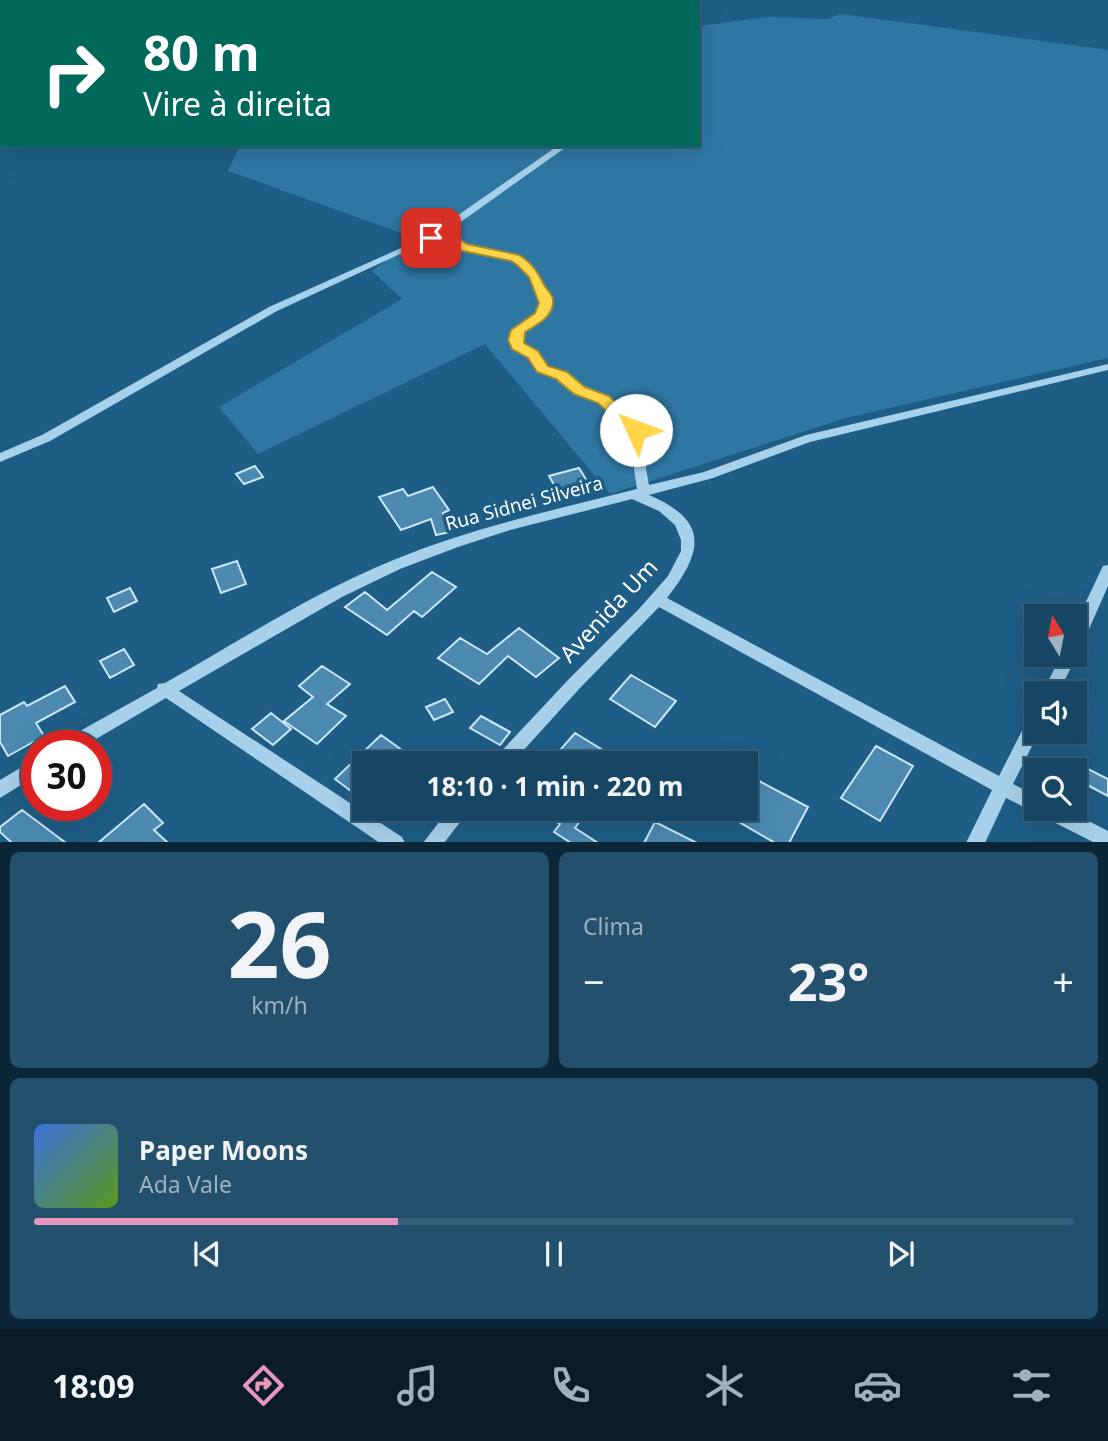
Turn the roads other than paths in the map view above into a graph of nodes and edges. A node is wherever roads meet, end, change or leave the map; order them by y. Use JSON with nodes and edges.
{"nodes":[{"id":1,"x":562,"y":147,"type":"edge"},
{"id":2,"x":442,"y":231,"type":"junction"},
{"id":3,"x":1108,"y":367,"type":"edge"},
{"id":4,"x":0,"y":458,"type":"edge"},
{"id":5,"x":639,"y":493,"type":"junction"},
{"id":6,"x":1108,"y":570,"type":"edge"},
{"id":7,"x":656,"y":600,"type":"junction"},
{"id":8,"x":1087,"y":616,"type":"edge"},
{"id":9,"x":164,"y":688,"type":"junction"},
{"id":10,"x":94,"y":730,"type":"edge"},
{"id":11,"x":1024,"y":743,"type":"edge"},
{"id":12,"x":513,"y":751,"type":"edge"},
{"id":13,"x":21,"y":776,"type":"edge"},
{"id":14,"x":1001,"y":788,"type":"junction"},
{"id":15,"x":0,"y":790,"type":"edge"},
{"id":16,"x":1024,"y":799,"type":"edge"},
{"id":17,"x":451,"y":821,"type":"edge"},
{"id":18,"x":1070,"y":821,"type":"edge"},
{"id":19,"x":1108,"y":840,"type":"edge"},
{"id":20,"x":396,"y":842,"type":"edge"},
{"id":21,"x":432,"y":842,"type":"edge"},
{"id":22,"x":975,"y":842,"type":"edge"}],
"edges":[{"from":1,"to":2,"type":"street"},
{"from":2,"to":4,"type":"street"},
{"from":2,"to":5,"type":"street"},
{"from":3,"to":5,"type":"street","name":"Rua Sidnei Silveira"},
{"from":5,"to":7,"type":"street","name":"Avenida Um"},
{"from":5,"to":9,"type":"street","name":"Rua Sidnei Silveira"},
{"from":6,"to":8,"type":"street"},
{"from":7,"to":12,"type":"street","name":"Avenida Um"},
{"from":7,"to":14,"type":"street"},
{"from":9,"to":10,"type":"street","name":"Rua Sidnei Silveira"},
{"from":9,"to":20,"type":"street"},
{"from":11,"to":14,"type":"street"},
{"from":13,"to":15,"type":"street"},
{"from":14,"to":16,"type":"street"},
{"from":14,"to":22,"type":"street"},
{"from":17,"to":21,"type":"street"},
{"from":18,"to":19,"type":"street"}]}
